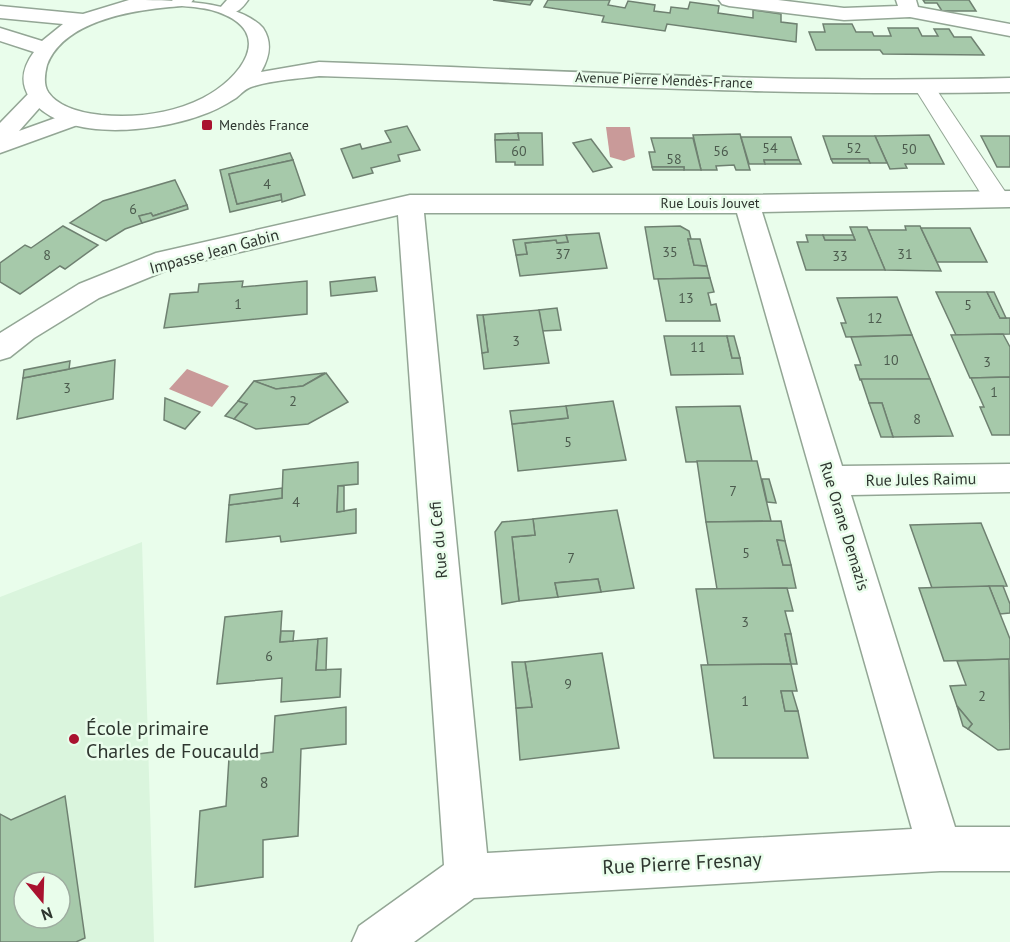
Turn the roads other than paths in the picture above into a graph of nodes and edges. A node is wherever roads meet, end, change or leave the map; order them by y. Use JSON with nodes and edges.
{"nodes":[{"id":1,"x":182,"y":0,"type":"edge"},
{"id":2,"x":729,"y":0,"type":"edge"},
{"id":3,"x":233,"y":4,"type":"edge"},
{"id":4,"x":908,"y":6,"type":"edge"},
{"id":5,"x":0,"y":12,"type":"edge"},
{"id":6,"x":87,"y":20,"type":"junction"},
{"id":7,"x":1010,"y":30,"type":"edge"},
{"id":8,"x":0,"y":34,"type":"edge"},
{"id":9,"x":46,"y":48,"type":"junction"},
{"id":10,"x":261,"y":49,"type":"junction"},
{"id":11,"x":319,"y":69,"type":"junction"},
{"id":12,"x":242,"y":82,"type":"junction"},
{"id":13,"x":1010,"y":85,"type":"edge"},
{"id":14,"x":925,"y":87,"type":"junction"},
{"id":15,"x":39,"y":96,"type":"junction"},
{"id":16,"x":75,"y":118,"type":"junction"},
{"id":17,"x":0,"y":137,"type":"edge"},
{"id":18,"x":0,"y":146,"type":"edge"},
{"id":19,"x":1004,"y":199,"type":"edge"},
{"id":20,"x":410,"y":204,"type":"junction"},
{"id":21,"x":747,"y":204,"type":"junction"},
{"id":22,"x":1010,"y":222,"type":"edge"},
{"id":23,"x":0,"y":349,"type":"edge"},
{"id":24,"x":1010,"y":478,"type":"edge"},
{"id":25,"x":831,"y":481,"type":"junction"},
{"id":26,"x":940,"y":849,"type":"junction"},
{"id":27,"x":1010,"y":849,"type":"edge"},
{"id":28,"x":467,"y":876,"type":"junction"},
{"id":29,"x":375,"y":942,"type":"edge"}],
"edges":[{"from":1,"to":3,"type":"street"},
{"from":1,"to":6,"type":"street"},
{"from":2,"to":4,"type":"street"},
{"from":3,"to":10,"type":"street"},
{"from":4,"to":7,"type":"street"},
{"from":5,"to":6,"type":"street"},
{"from":6,"to":9,"type":"street"},
{"from":8,"to":9,"type":"street"},
{"from":9,"to":15,"type":"street"},
{"from":10,"to":11,"type":"street","name":"Avenue Pierre Mendès-France"},
{"from":10,"to":12,"type":"street"},
{"from":11,"to":12,"type":"street","name":"Avenue Pierre Mendès-France"},
{"from":11,"to":14,"type":"street","name":"Avenue Pierre Mendès-France"},
{"from":12,"to":16,"type":"street"},
{"from":13,"to":14,"type":"street","name":"Avenue Pierre Mendès-France"},
{"from":14,"to":19,"type":"street"},
{"from":15,"to":16,"type":"street"},
{"from":15,"to":17,"type":"street"},
{"from":16,"to":18,"type":"street"},
{"from":19,"to":21,"type":"street","name":"Rue Louis Jouvet"},
{"from":19,"to":22,"type":"street"},
{"from":20,"to":21,"type":"street","name":"Rue Louis Jouvet"},
{"from":20,"to":23,"type":"street","name":"Impasse Jean Gabin"},
{"from":20,"to":28,"type":"street","name":"Rue du Cefi"},
{"from":21,"to":25,"type":"street","name":"Rue Orane Demazis"},
{"from":24,"to":25,"type":"street","name":"Rue Jules Raimu"},
{"from":25,"to":26,"type":"street","name":"Rue Orane Demazis"},
{"from":26,"to":27,"type":"street","name":"Rue Pierre Fresnay"},
{"from":26,"to":28,"type":"street","name":"Rue Pierre Fresnay"},
{"from":28,"to":29,"type":"street"}]}
